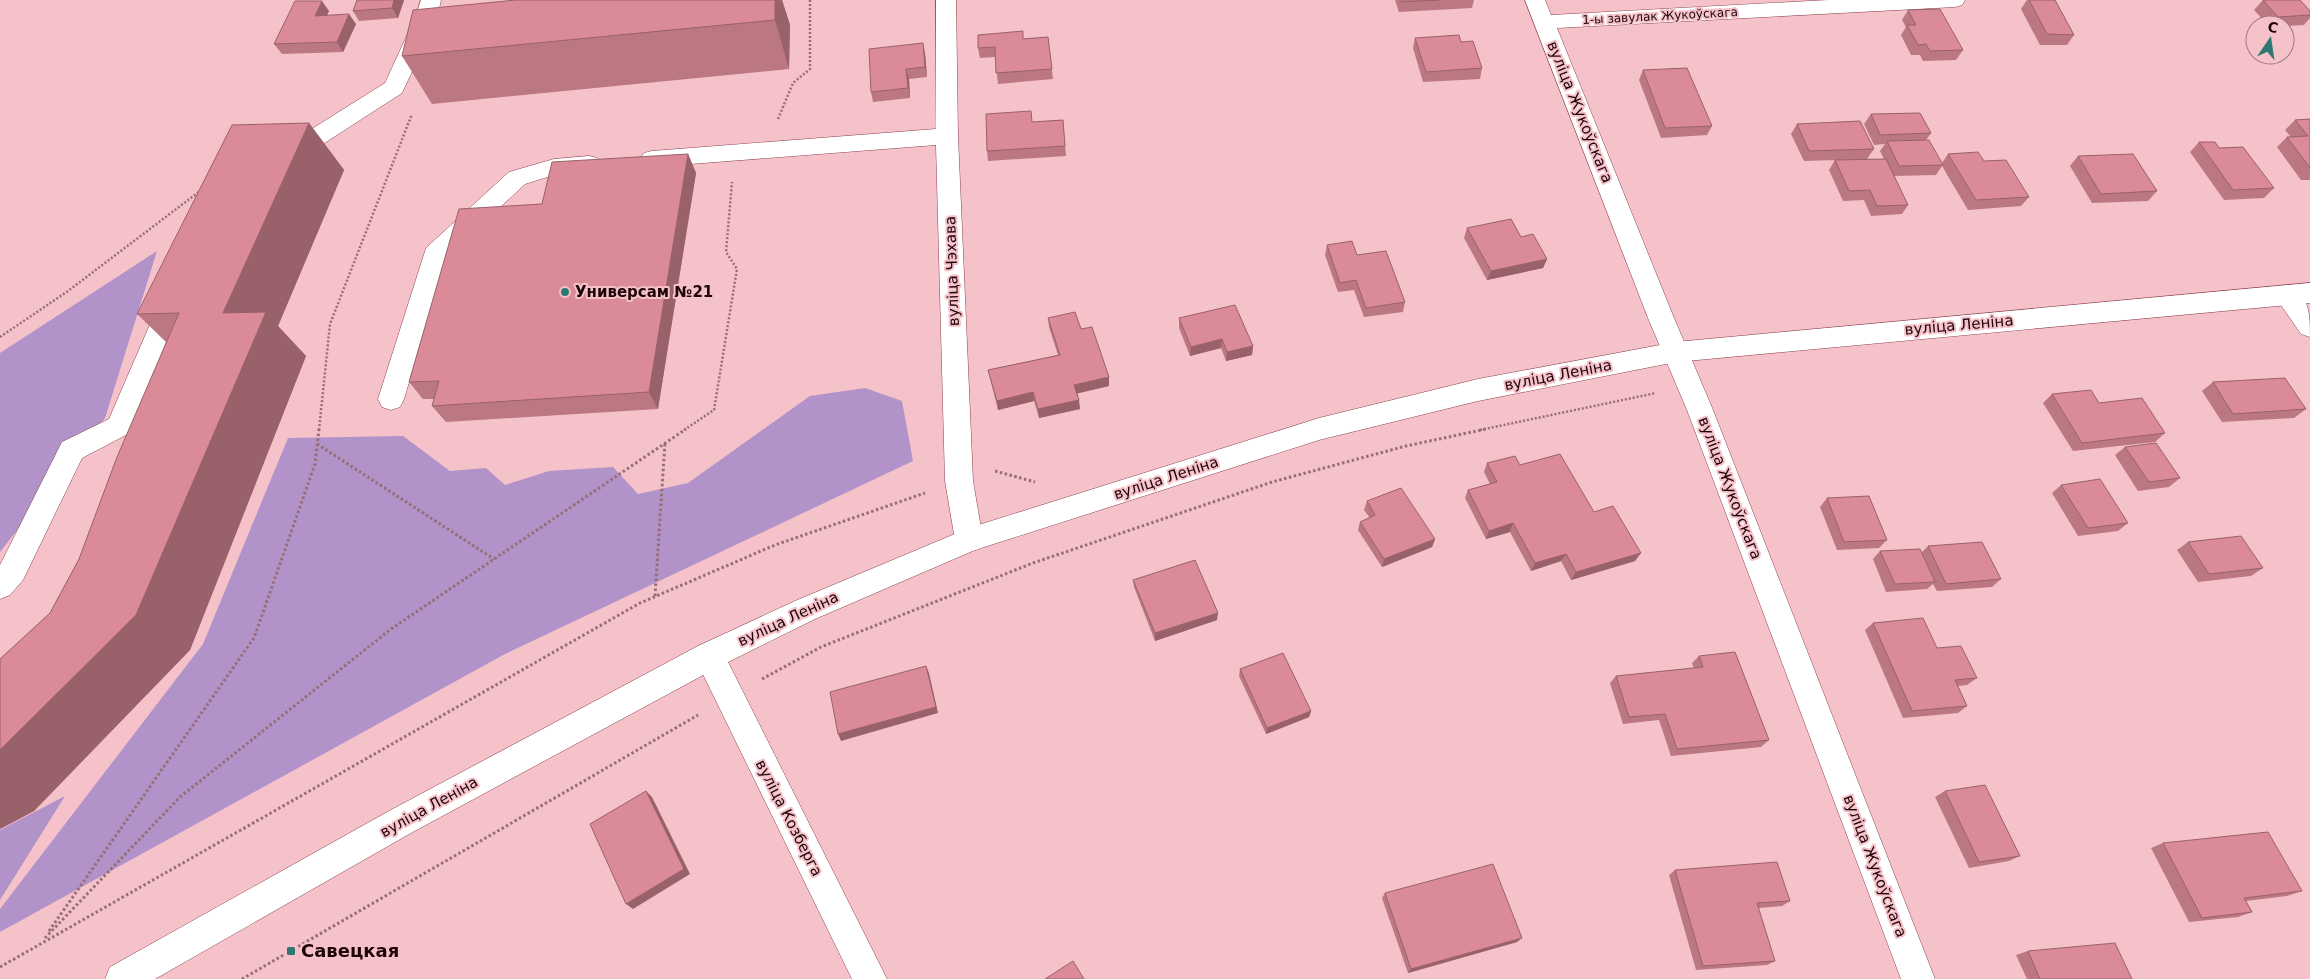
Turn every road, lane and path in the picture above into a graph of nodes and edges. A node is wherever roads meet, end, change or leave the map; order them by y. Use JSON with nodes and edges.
{"nodes":[{"id":1,"x":810,"y":0,"type":"edge"},
{"id":2,"x":946,"y":0,"type":"edge"},
{"id":3,"x":1535,"y":0,"type":"edge"},
{"id":4,"x":1955,"y":0,"type":"edge"},
{"id":5,"x":1906,"y":1,"type":"edge"},
{"id":6,"x":428,"y":9,"type":"edge"},
{"id":7,"x":449,"y":17,"type":"edge"},
{"id":8,"x":1544,"y":22,"type":"junction"},
{"id":9,"x":413,"y":110,"type":"dead end"},
{"id":10,"x":947,"y":136,"type":"junction"},
{"id":11,"x":735,"y":153,"type":"junction"},
{"id":12,"x":262,"y":158,"type":"edge"},
{"id":13,"x":203,"y":189,"type":"edge"},
{"id":14,"x":181,"y":280,"type":"edge"},
{"id":15,"x":2298,"y":294,"type":"edge"},
{"id":16,"x":2310,"y":326,"type":"edge"},
{"id":17,"x":0,"y":337,"type":"edge"},
{"id":18,"x":1676,"y":352,"type":"junction"},
{"id":19,"x":1691,"y":386,"type":"junction"},
{"id":20,"x":391,"y":398,"type":"dead end"},
{"id":21,"x":665,"y":442,"type":"junction"},
{"id":22,"x":317,"y":444,"type":"junction"},
{"id":23,"x":1045,"y":480,"type":"dead end"},
{"id":24,"x":960,"y":481,"type":"junction"},
{"id":25,"x":968,"y":540,"type":"junction"},
{"id":26,"x":494,"y":559,"type":"junction"},
{"id":27,"x":0,"y":586,"type":"edge"},
{"id":28,"x":656,"y":596,"type":"junction"},
{"id":29,"x":709,"y":656,"type":"junction"},
{"id":30,"x":728,"y":698,"type":"junction"},
{"id":31,"x":42,"y":942,"type":"junction"},
{"id":32,"x":0,"y":967,"type":"edge"},
{"id":33,"x":122,"y":979,"type":"edge"},
{"id":34,"x":242,"y":979,"type":"edge"},
{"id":35,"x":870,"y":979,"type":"edge"},
{"id":36,"x":1918,"y":979,"type":"edge"}],
"edges":[{"from":1,"to":11,"type":"path"},
{"from":2,"to":10,"type":"street","name":"вуліца Чэхава"},
{"from":3,"to":8,"type":"street","name":"вуліца Жукоўскага"},
{"from":4,"to":5,"type":"street","name":"1-ы завулак Жукоўскага"},
{"from":5,"to":8,"type":"street","name":"1-ы завулак Жукоўскага"},
{"from":6,"to":7,"type":"street"},
{"from":6,"to":12,"type":"street"},
{"from":8,"to":18,"type":"street","name":"вуліца Жукоўскага"},
{"from":9,"to":22,"type":"path"},
{"from":10,"to":11,"type":"street"},
{"from":10,"to":24,"type":"street","name":"вуліца Чэхава"},
{"from":11,"to":20,"type":"street"},
{"from":11,"to":21,"type":"path"},
{"from":13,"to":17,"type":"path"},
{"from":14,"to":27,"type":"street"},
{"from":15,"to":16,"type":"street"},
{"from":15,"to":18,"type":"street","name":"вуліца Леніна"},
{"from":18,"to":19,"type":"street","name":"вуліца Жукоўскага"},
{"from":18,"to":25,"type":"street","name":"вуліца Леніна"},
{"from":19,"to":30,"type":"path"},
{"from":19,"to":36,"type":"street","name":"вуліца Жукоўскага"},
{"from":21,"to":26,"type":"path"},
{"from":21,"to":28,"type":"path"},
{"from":22,"to":26,"type":"path"},
{"from":22,"to":31,"type":"path"},
{"from":23,"to":24,"type":"path"},
{"from":24,"to":25,"type":"street","name":"вуліца Чэхава"},
{"from":24,"to":28,"type":"path"},
{"from":25,"to":29,"type":"street","name":"вуліца Леніна"},
{"from":26,"to":31,"type":"path"},
{"from":28,"to":31,"type":"path"},
{"from":29,"to":30,"type":"street","name":"вуліца Козберга"},
{"from":29,"to":33,"type":"street","name":"вуліца Леніна"},
{"from":30,"to":34,"type":"path"},
{"from":30,"to":35,"type":"street","name":"вуліца Козберга"},
{"from":31,"to":32,"type":"path"}]}
